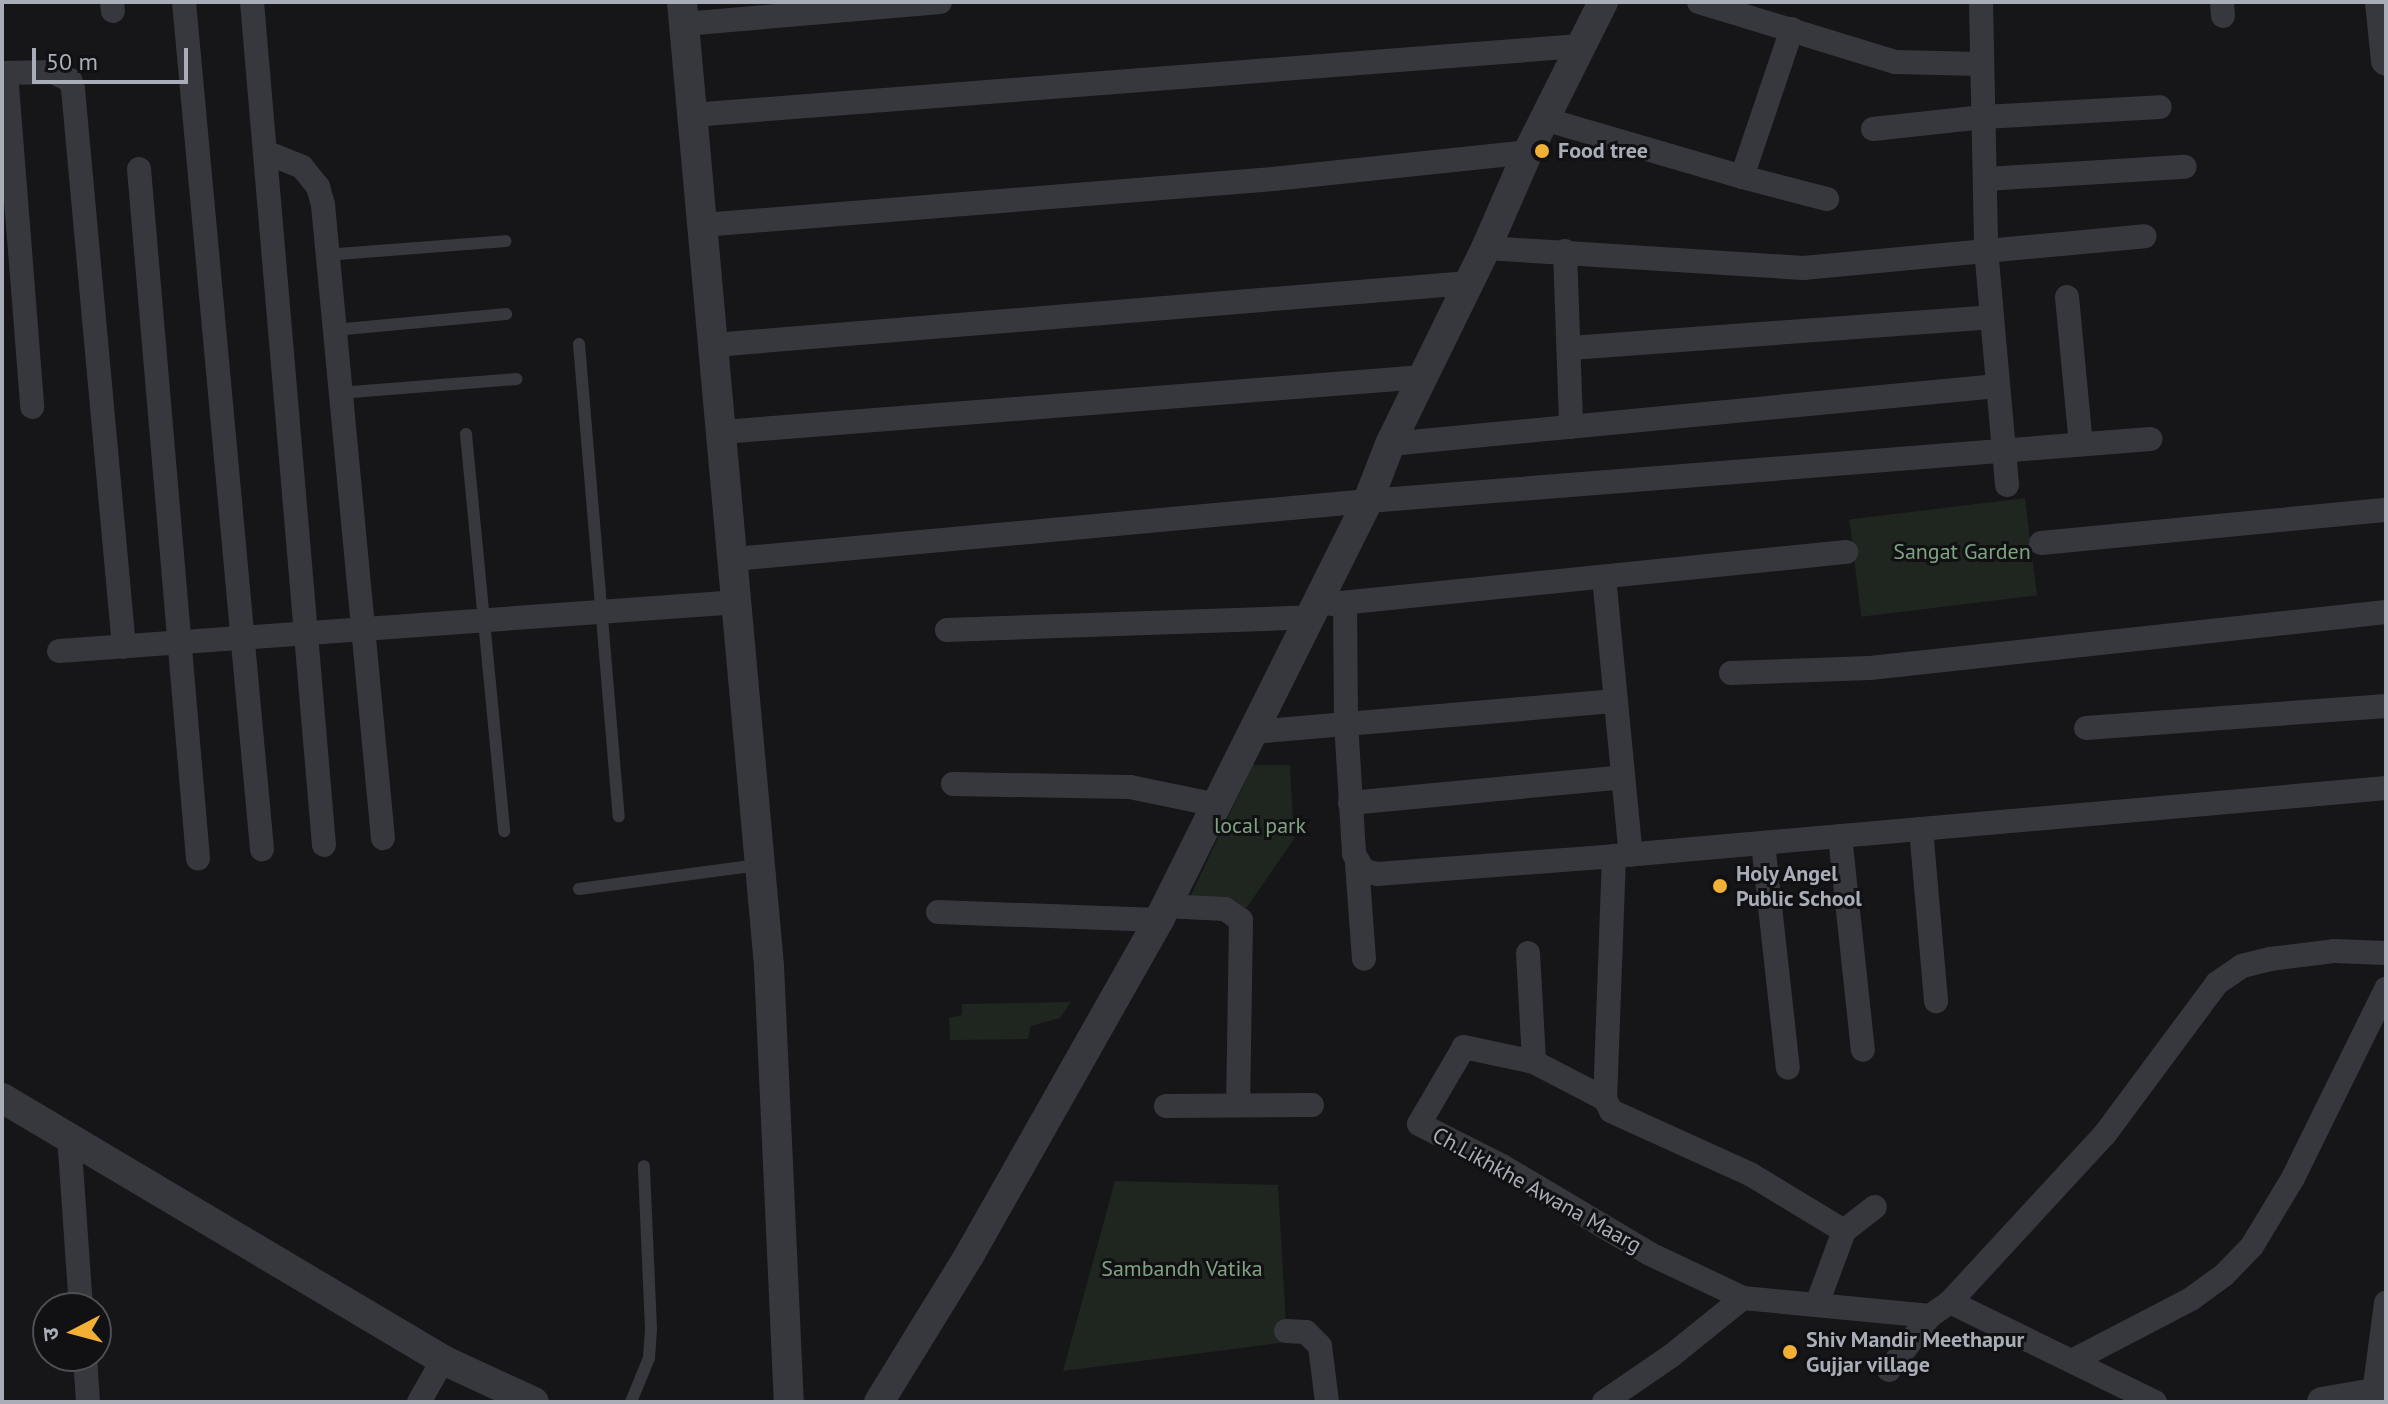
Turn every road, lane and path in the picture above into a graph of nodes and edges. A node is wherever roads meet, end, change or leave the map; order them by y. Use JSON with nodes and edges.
{"nodes":[{"id":1,"x":184,"y":2,"type":"edge"},
{"id":2,"x":252,"y":2,"type":"edge"},
{"id":3,"x":940,"y":2,"type":"edge"},
{"id":4,"x":1603,"y":2,"type":"edge"},
{"id":5,"x":1699,"y":2,"type":"edge"},
{"id":6,"x":1981,"y":2,"type":"edge"},
{"id":7,"x":2380,"y":2,"type":"edge"},
{"id":8,"x":683,"y":13,"type":"edge"},
{"id":9,"x":1792,"y":29,"type":"junction"},
{"id":10,"x":1579,"y":46,"type":"junction"},
{"id":11,"x":2386,"y":61,"type":"edge"},
{"id":12,"x":1981,"y":64,"type":"junction"},
{"id":13,"x":4,"y":73,"type":"edge"},
{"id":14,"x":2160,"y":107,"type":"dead end"},
{"id":15,"x":692,"y":115,"type":"junction"},
{"id":16,"x":1983,"y":117,"type":"junction"},
{"id":17,"x":1544,"y":119,"type":"junction"},
{"id":18,"x":1873,"y":129,"type":"dead end"},
{"id":19,"x":265,"y":152,"type":"junction"},
{"id":20,"x":1528,"y":152,"type":"junction"},
{"id":21,"x":2185,"y":167,"type":"dead end"},
{"id":22,"x":139,"y":169,"type":"dead end"},
{"id":23,"x":1742,"y":177,"type":"junction"},
{"id":24,"x":1986,"y":179,"type":"junction"},
{"id":25,"x":1827,"y":199,"type":"dead end"},
{"id":26,"x":703,"y":225,"type":"junction"},
{"id":27,"x":2145,"y":236,"type":"dead end"},
{"id":28,"x":505,"y":241,"type":"dead end"},
{"id":29,"x":1486,"y":248,"type":"junction"},
{"id":30,"x":1986,"y":249,"type":"junction"},
{"id":31,"x":1565,"y":251,"type":"junction"},
{"id":32,"x":325,"y":255,"type":"junction"},
{"id":33,"x":1468,"y":283,"type":"junction"},
{"id":34,"x":2067,"y":297,"type":"dead end"},
{"id":35,"x":506,"y":314,"type":"dead end"},
{"id":36,"x":1991,"y":317,"type":"junction"},
{"id":37,"x":333,"y":330,"type":"junction"},
{"id":38,"x":579,"y":344,"type":"dead end"},
{"id":39,"x":714,"y":345,"type":"junction"},
{"id":40,"x":1571,"y":348,"type":"junction"},
{"id":41,"x":1423,"y":377,"type":"junction"},
{"id":42,"x":516,"y":379,"type":"dead end"},
{"id":43,"x":1997,"y":386,"type":"junction"},
{"id":44,"x":339,"y":393,"type":"junction"},
{"id":45,"x":32,"y":407,"type":"dead end"},
{"id":46,"x":1571,"y":427,"type":"junction"},
{"id":47,"x":722,"y":432,"type":"junction"},
{"id":48,"x":466,"y":434,"type":"dead end"},
{"id":49,"x":2151,"y":439,"type":"dead end"},
{"id":50,"x":1390,"y":444,"type":"junction"},
{"id":51,"x":2081,"y":444,"type":"junction"},
{"id":52,"x":2003,"y":450,"type":"junction"},
{"id":53,"x":2007,"y":485,"type":"dead end"},
{"id":54,"x":1368,"y":501,"type":"junction"},
{"id":55,"x":2386,"y":510,"type":"edge"},
{"id":56,"x":2041,"y":543,"type":"dead end"},
{"id":57,"x":1846,"y":552,"type":"dead end"},
{"id":58,"x":734,"y":559,"type":"junction"},
{"id":59,"x":1604,"y":577,"type":"junction"},
{"id":60,"x":738,"y":602,"type":"junction"},
{"id":61,"x":1324,"y":608,"type":"junction"},
{"id":62,"x":601,"y":612,"type":"junction"},
{"id":63,"x":2386,"y":612,"type":"edge"},
{"id":64,"x":484,"y":620,"type":"junction"},
{"id":65,"x":363,"y":629,"type":"junction"},
{"id":66,"x":947,"y":630,"type":"dead end"},
{"id":67,"x":305,"y":633,"type":"junction"},
{"id":68,"x":243,"y":638,"type":"junction"},
{"id":69,"x":180,"y":643,"type":"junction"},
{"id":70,"x":124,"y":647,"type":"junction"},
{"id":71,"x":59,"y":651,"type":"dead end"},
{"id":72,"x":1731,"y":673,"type":"dead end"},
{"id":73,"x":1616,"y":701,"type":"junction"},
{"id":74,"x":2386,"y":706,"type":"edge"},
{"id":75,"x":1346,"y":722,"type":"junction"},
{"id":76,"x":2086,"y":728,"type":"dead end"},
{"id":77,"x":1253,"y":732,"type":"junction"},
{"id":78,"x":1623,"y":777,"type":"junction"},
{"id":79,"x":953,"y":784,"type":"dead end"},
{"id":80,"x":2386,"y":788,"type":"edge"},
{"id":81,"x":1350,"y":803,"type":"junction"},
{"id":82,"x":1217,"y":805,"type":"junction"},
{"id":83,"x":619,"y":816,"type":"dead end"},
{"id":84,"x":1921,"y":829,"type":"junction"},
{"id":85,"x":504,"y":831,"type":"dead end"},
{"id":86,"x":1840,"y":836,"type":"junction"},
{"id":87,"x":383,"y":838,"type":"dead end"},
{"id":88,"x":1763,"y":843,"type":"junction"},
{"id":89,"x":324,"y":845,"type":"dead end"},
{"id":90,"x":262,"y":849,"type":"dead end"},
{"id":91,"x":1623,"y":856,"type":"junction"},
{"id":92,"x":198,"y":858,"type":"dead end"},
{"id":93,"x":760,"y":864,"type":"junction"},
{"id":94,"x":1357,"y":864,"type":"junction"},
{"id":95,"x":579,"y":889,"type":"dead end"},
{"id":96,"x":938,"y":912,"type":"dead end"},
{"id":97,"x":1162,"y":913,"type":"junction"},
{"id":98,"x":1528,"y":953,"type":"dead end"},
{"id":99,"x":2386,"y":953,"type":"edge"},
{"id":100,"x":1364,"y":959,"type":"dead end"},
{"id":101,"x":2386,"y":989,"type":"edge"},
{"id":102,"x":1936,"y":1001,"type":"dead end"},
{"id":103,"x":1863,"y":1050,"type":"dead end"},
{"id":104,"x":1534,"y":1062,"type":"junction"},
{"id":105,"x":1788,"y":1068,"type":"dead end"},
{"id":106,"x":2,"y":1098,"type":"edge"},
{"id":107,"x":1605,"y":1099,"type":"junction"},
{"id":108,"x":1238,"y":1105,"type":"junction"},
{"id":109,"x":1312,"y":1105,"type":"dead end"},
{"id":110,"x":1166,"y":1106,"type":"dead end"},
{"id":111,"x":69,"y":1136,"type":"junction"},
{"id":112,"x":644,"y":1166,"type":"dead end"},
{"id":113,"x":1875,"y":1207,"type":"dead end"},
{"id":114,"x":1844,"y":1231,"type":"junction"},
{"id":115,"x":80,"y":1292,"type":"edge"},
{"id":116,"x":1743,"y":1298,"type":"junction"},
{"id":117,"x":2386,"y":1303,"type":"edge"},
{"id":118,"x":1817,"y":1304,"type":"junction"},
{"id":119,"x":1940,"y":1309,"type":"junction"},
{"id":120,"x":1286,"y":1331,"type":"dead end"},
{"id":121,"x":443,"y":1360,"type":"junction"},
{"id":122,"x":2072,"y":1361,"type":"junction"},
{"id":123,"x":1889,"y":1370,"type":"dead end"},
{"id":124,"x":86,"y":1372,"type":"edge"},
{"id":125,"x":2380,"y":1392,"type":"edge"},
{"id":126,"x":88,"y":1402,"type":"edge"},
{"id":127,"x":419,"y":1402,"type":"edge"},
{"id":128,"x":534,"y":1402,"type":"edge"},
{"id":129,"x":631,"y":1402,"type":"edge"},
{"id":130,"x":789,"y":1402,"type":"edge"},
{"id":131,"x":879,"y":1402,"type":"edge"},
{"id":132,"x":1327,"y":1402,"type":"edge"},
{"id":133,"x":1604,"y":1402,"type":"edge"},
{"id":134,"x":2155,"y":1402,"type":"edge"},
{"id":135,"x":2322,"y":1402,"type":"edge"}],
"edges":[{"from":1,"to":68,"type":"street"},
{"from":2,"to":19,"type":"street"},
{"from":3,"to":8,"type":"street"},
{"from":4,"to":10,"type":"street"},
{"from":5,"to":9,"type":"street"},
{"from":6,"to":12,"type":"street"},
{"from":7,"to":11,"type":"street"},
{"from":8,"to":15,"type":"street"},
{"from":9,"to":12,"type":"street"},
{"from":9,"to":23,"type":"street"},
{"from":10,"to":15,"type":"street"},
{"from":10,"to":17,"type":"street"},
{"from":12,"to":16,"type":"street"},
{"from":13,"to":45,"type":"street"},
{"from":13,"to":70,"type":"street"},
{"from":14,"to":16,"type":"street"},
{"from":15,"to":26,"type":"street"},
{"from":16,"to":18,"type":"street"},
{"from":16,"to":24,"type":"street"},
{"from":17,"to":20,"type":"street"},
{"from":17,"to":23,"type":"street"},
{"from":19,"to":32,"type":"street"},
{"from":19,"to":67,"type":"street"},
{"from":20,"to":26,"type":"street"},
{"from":20,"to":29,"type":"street"},
{"from":21,"to":24,"type":"street"},
{"from":22,"to":69,"type":"street"},
{"from":23,"to":25,"type":"street"},
{"from":24,"to":30,"type":"street"},
{"from":26,"to":39,"type":"street"},
{"from":27,"to":30,"type":"street"},
{"from":28,"to":32,"type":"lane"},
{"from":29,"to":31,"type":"street"},
{"from":29,"to":33,"type":"street"},
{"from":30,"to":31,"type":"street"},
{"from":30,"to":36,"type":"street"},
{"from":31,"to":40,"type":"street"},
{"from":32,"to":37,"type":"street"},
{"from":33,"to":39,"type":"street"},
{"from":33,"to":41,"type":"street"},
{"from":34,"to":51,"type":"street"},
{"from":35,"to":37,"type":"lane"},
{"from":36,"to":40,"type":"street"},
{"from":36,"to":43,"type":"street"},
{"from":37,"to":44,"type":"street"},
{"from":38,"to":62,"type":"lane"},
{"from":39,"to":47,"type":"street"},
{"from":40,"to":46,"type":"street"},
{"from":41,"to":47,"type":"street"},
{"from":41,"to":50,"type":"street"},
{"from":42,"to":44,"type":"lane"},
{"from":43,"to":46,"type":"street"},
{"from":43,"to":52,"type":"street"},
{"from":44,"to":65,"type":"street"},
{"from":46,"to":50,"type":"street"},
{"from":47,"to":58,"type":"street"},
{"from":48,"to":64,"type":"lane"},
{"from":49,"to":51,"type":"street"},
{"from":50,"to":54,"type":"street"},
{"from":51,"to":52,"type":"street"},
{"from":52,"to":53,"type":"street"},
{"from":52,"to":54,"type":"street"},
{"from":54,"to":58,"type":"street"},
{"from":54,"to":61,"type":"street"},
{"from":55,"to":56,"type":"street"},
{"from":57,"to":59,"type":"street"},
{"from":58,"to":60,"type":"street"},
{"from":59,"to":61,"type":"street"},
{"from":59,"to":73,"type":"street"},
{"from":60,"to":62,"type":"street"},
{"from":60,"to":93,"type":"street"},
{"from":61,"to":66,"type":"street"},
{"from":61,"to":75,"type":"street"},
{"from":61,"to":77,"type":"street"},
{"from":62,"to":64,"type":"street"},
{"from":62,"to":83,"type":"lane"},
{"from":63,"to":72,"type":"street"},
{"from":64,"to":65,"type":"street"},
{"from":64,"to":85,"type":"lane"},
{"from":65,"to":67,"type":"street"},
{"from":65,"to":87,"type":"street"},
{"from":67,"to":68,"type":"street"},
{"from":67,"to":89,"type":"street"},
{"from":68,"to":69,"type":"street"},
{"from":68,"to":90,"type":"street"},
{"from":69,"to":70,"type":"street"},
{"from":69,"to":92,"type":"street"},
{"from":70,"to":71,"type":"street"},
{"from":73,"to":75,"type":"street"},
{"from":73,"to":78,"type":"street"},
{"from":74,"to":76,"type":"street"},
{"from":75,"to":77,"type":"street"},
{"from":75,"to":81,"type":"street"},
{"from":77,"to":82,"type":"street"},
{"from":78,"to":81,"type":"street"},
{"from":78,"to":91,"type":"street"},
{"from":79,"to":82,"type":"street"},
{"from":80,"to":84,"type":"street"},
{"from":81,"to":94,"type":"street"},
{"from":82,"to":97,"type":"street"},
{"from":84,"to":86,"type":"street"},
{"from":84,"to":102,"type":"street"},
{"from":86,"to":88,"type":"street"},
{"from":86,"to":103,"type":"street"},
{"from":88,"to":91,"type":"street"},
{"from":88,"to":105,"type":"street"},
{"from":91,"to":94,"type":"street"},
{"from":91,"to":107,"type":"street"},
{"from":93,"to":95,"type":"lane"},
{"from":93,"to":130,"type":"street"},
{"from":94,"to":100,"type":"street"},
{"from":96,"to":97,"type":"street"},
{"from":97,"to":108,"type":"street"},
{"from":97,"to":131,"type":"street"},
{"from":98,"to":104,"type":"street"},
{"from":99,"to":119,"type":"street"},
{"from":101,"to":122,"type":"street"},
{"from":104,"to":107,"type":"street","name":"Ch.Likhkhe Awana Maarg"},
{"from":104,"to":116,"type":"street","name":"Ch.Likhkhe Awana Maarg"},
{"from":106,"to":111,"type":"street"},
{"from":107,"to":114,"type":"street","name":"Ch.Likhkhe Awana Maarg"},
{"from":108,"to":109,"type":"street"},
{"from":108,"to":110,"type":"street"},
{"from":111,"to":115,"type":"street"},
{"from":111,"to":121,"type":"street"},
{"from":112,"to":129,"type":"lane"},
{"from":113,"to":114,"type":"street"},
{"from":114,"to":118,"type":"street"},
{"from":116,"to":118,"type":"street"},
{"from":116,"to":133,"type":"street"},
{"from":117,"to":125,"type":"street"},
{"from":118,"to":119,"type":"street"},
{"from":119,"to":122,"type":"street"},
{"from":119,"to":123,"type":"street"},
{"from":120,"to":132,"type":"street"},
{"from":121,"to":127,"type":"street"},
{"from":121,"to":128,"type":"street"},
{"from":122,"to":134,"type":"street"},
{"from":124,"to":126,"type":"street"},
{"from":125,"to":135,"type":"street"}]}
